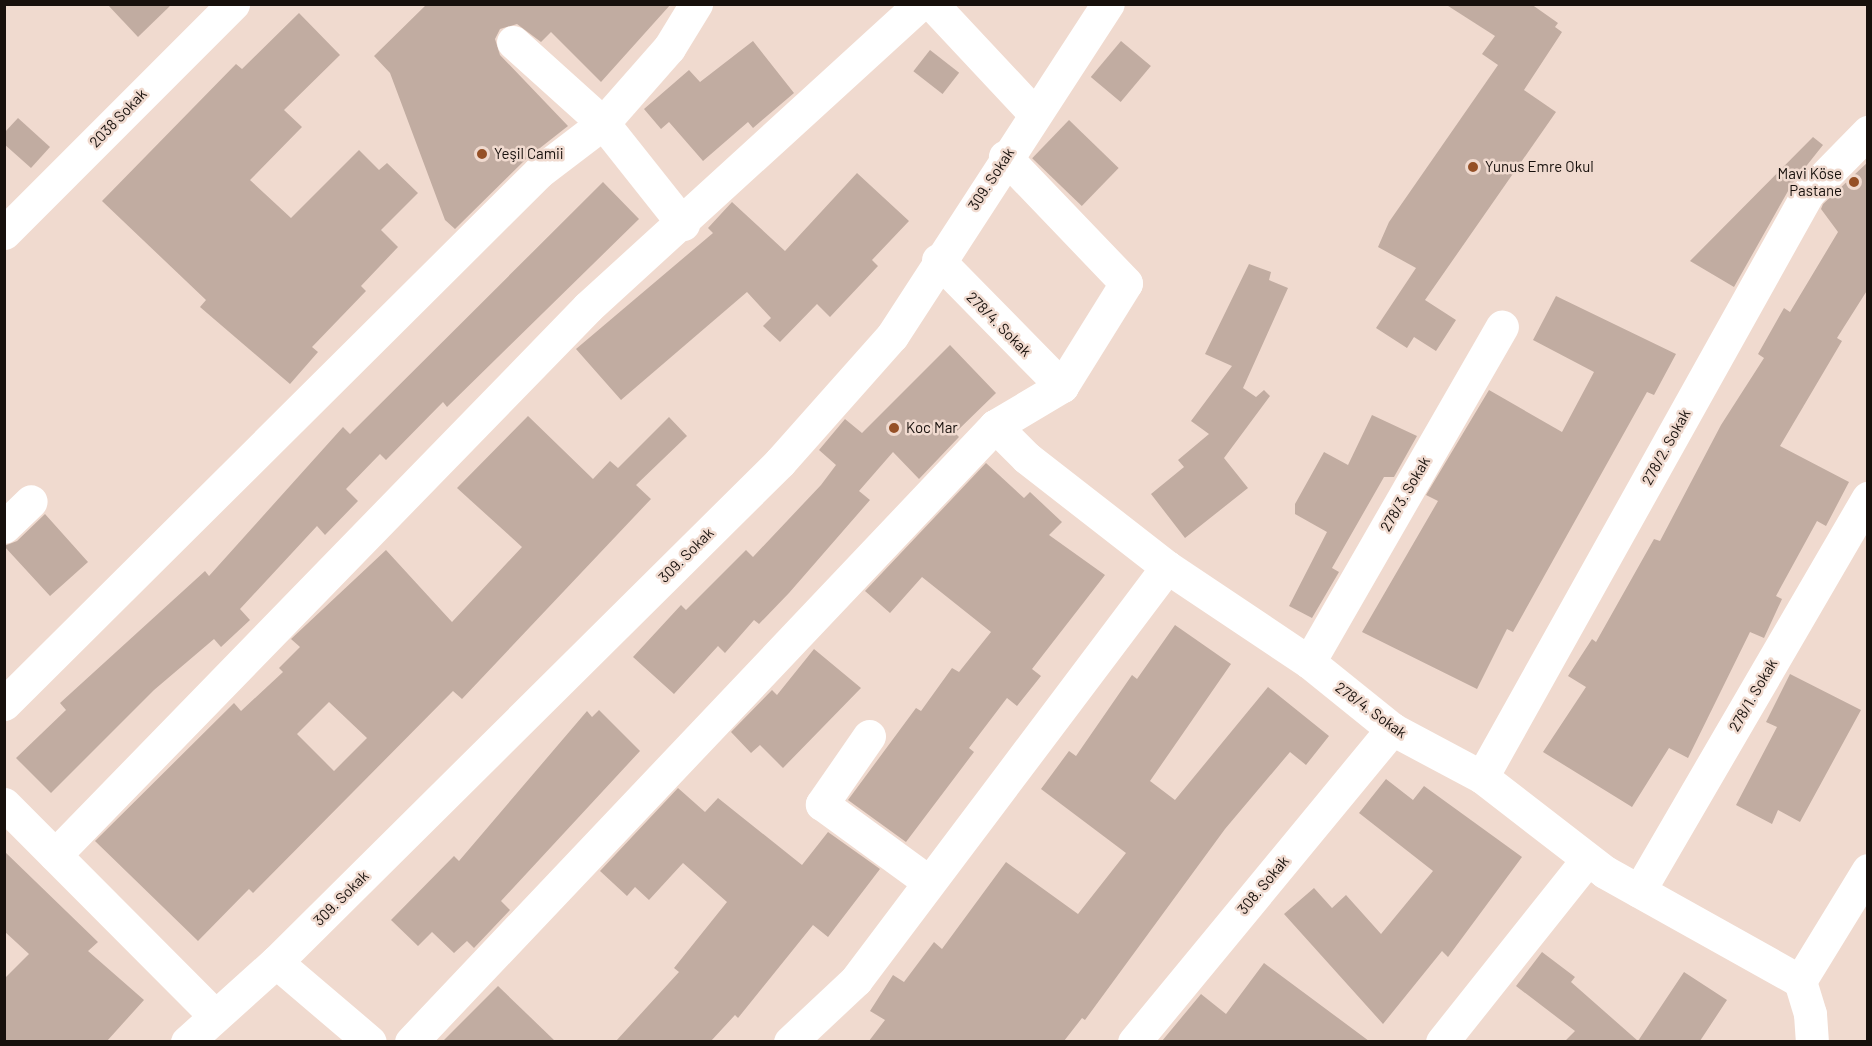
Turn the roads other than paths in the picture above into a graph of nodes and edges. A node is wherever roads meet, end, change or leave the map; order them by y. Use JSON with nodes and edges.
{"nodes":[{"id":1,"x":233,"y":4,"type":"edge"},
{"id":2,"x":696,"y":4,"type":"edge"},
{"id":3,"x":920,"y":4,"type":"edge"},
{"id":4,"x":932,"y":4,"type":"edge"},
{"id":5,"x":1108,"y":4,"type":"edge"},
{"id":6,"x":513,"y":42,"type":"dead end"},
{"id":7,"x":1035,"y":114,"type":"junction"},
{"id":8,"x":603,"y":123,"type":"junction"},
{"id":9,"x":1868,"y":132,"type":"edge"},
{"id":10,"x":1005,"y":157,"type":"junction"},
{"id":11,"x":683,"y":224,"type":"junction"},
{"id":12,"x":4,"y":233,"type":"edge"},
{"id":13,"x":938,"y":260,"type":"junction"},
{"id":14,"x":1502,"y":326,"type":"dead end"},
{"id":15,"x":1062,"y":386,"type":"junction"},
{"id":16,"x":995,"y":426,"type":"junction"},
{"id":17,"x":1868,"y":498,"type":"edge"},
{"id":18,"x":31,"y":501,"type":"dead end"},
{"id":19,"x":4,"y":527,"type":"edge"},
{"id":20,"x":1167,"y":567,"type":"junction"},
{"id":21,"x":1309,"y":662,"type":"junction"},
{"id":22,"x":4,"y":704,"type":"edge"},
{"id":23,"x":1392,"y":729,"type":"junction"},
{"id":24,"x":869,"y":736,"type":"dead end"},
{"id":25,"x":1482,"y":777,"type":"junction"},
{"id":26,"x":4,"y":804,"type":"edge"},
{"id":27,"x":55,"y":855,"type":"junction"},
{"id":28,"x":1587,"y":860,"type":"junction"},
{"id":29,"x":1868,"y":870,"type":"edge"},
{"id":30,"x":929,"y":882,"type":"junction"},
{"id":31,"x":1639,"y":891,"type":"junction"},
{"id":32,"x":276,"y":962,"type":"junction"},
{"id":33,"x":1800,"y":981,"type":"junction"},
{"id":34,"x":214,"y":1015,"type":"junction"},
{"id":35,"x":188,"y":1041,"type":"edge"},
{"id":36,"x":370,"y":1041,"type":"edge"},
{"id":37,"x":411,"y":1041,"type":"edge"},
{"id":38,"x":790,"y":1041,"type":"edge"},
{"id":39,"x":1134,"y":1041,"type":"edge"},
{"id":40,"x":1442,"y":1041,"type":"edge"},
{"id":41,"x":1812,"y":1041,"type":"edge"}],
"edges":[{"from":1,"to":12,"type":"street","name":"2038 Sokak"},
{"from":2,"to":8,"type":"street"},
{"from":3,"to":11,"type":"street"},
{"from":4,"to":7,"type":"street"},
{"from":5,"to":7,"type":"street","name":"309. Sokak"},
{"from":6,"to":8,"type":"street"},
{"from":7,"to":10,"type":"street","name":"309. Sokak"},
{"from":8,"to":11,"type":"street"},
{"from":8,"to":22,"type":"street"},
{"from":9,"to":25,"type":"street","name":"278/2. Sokak"},
{"from":10,"to":13,"type":"street","name":"309. Sokak"},
{"from":10,"to":15,"type":"street"},
{"from":11,"to":27,"type":"street"},
{"from":13,"to":15,"type":"street","name":"278/4. Sokak"},
{"from":13,"to":32,"type":"street","name":"309. Sokak"},
{"from":14,"to":21,"type":"street","name":"278/3. Sokak"},
{"from":15,"to":16,"type":"street"},
{"from":16,"to":20,"type":"street","name":"278/4. Sokak"},
{"from":16,"to":37,"type":"street"},
{"from":17,"to":31,"type":"street","name":"278/1. Sokak"},
{"from":18,"to":19,"type":"street"},
{"from":20,"to":21,"type":"street","name":"278/4. Sokak"},
{"from":20,"to":30,"type":"street"},
{"from":21,"to":23,"type":"street","name":"278/4. Sokak"},
{"from":23,"to":25,"type":"street","name":"278/4. Sokak"},
{"from":23,"to":39,"type":"street","name":"308. Sokak"},
{"from":24,"to":30,"type":"street"},
{"from":25,"to":28,"type":"street","name":"278/4. Sokak"},
{"from":26,"to":27,"type":"street"},
{"from":27,"to":34,"type":"street"},
{"from":28,"to":31,"type":"street","name":"278/4. Sokak"},
{"from":28,"to":40,"type":"street"},
{"from":29,"to":33,"type":"street"},
{"from":30,"to":38,"type":"street"},
{"from":31,"to":33,"type":"street","name":"278/4. Sokak"},
{"from":32,"to":34,"type":"street","name":"309. Sokak"},
{"from":32,"to":36,"type":"street"},
{"from":33,"to":41,"type":"street"},
{"from":34,"to":35,"type":"street","name":"309. Sokak"}]}
